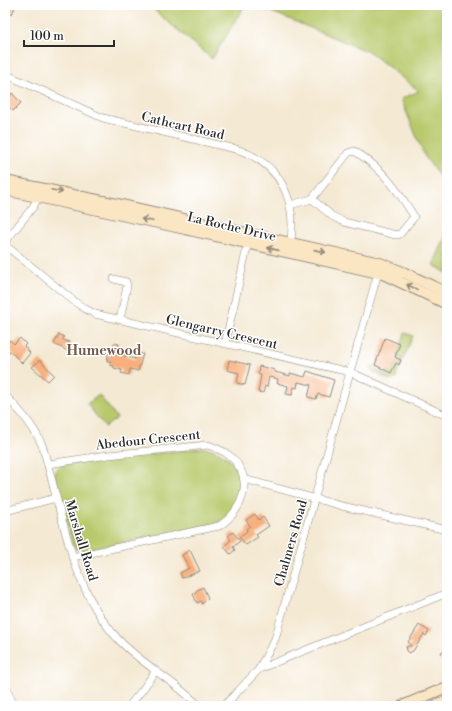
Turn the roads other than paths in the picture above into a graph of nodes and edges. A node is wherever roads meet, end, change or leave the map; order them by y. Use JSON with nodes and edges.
{"nodes":[{"id":1,"x":5,"y":74,"type":"edge"},
{"id":2,"x":5,"y":181,"type":"edge"},
{"id":3,"x":5,"y":190,"type":"edge"},
{"id":4,"x":40,"y":192,"type":"junction"},
{"id":5,"x":312,"y":199,"type":"junction"},
{"id":6,"x":290,"y":205,"type":"junction"},
{"id":7,"x":249,"y":239,"type":"junction"},
{"id":8,"x":5,"y":242,"type":"edge"},
{"id":9,"x":5,"y":245,"type":"edge"},
{"id":10,"x":290,"y":248,"type":"junction"},
{"id":11,"x":379,"y":268,"type":"junction"},
{"id":12,"x":114,"y":279,"type":"dead end"},
{"id":13,"x":447,"y":292,"type":"edge"},
{"id":14,"x":447,"y":304,"type":"edge"},
{"id":15,"x":120,"y":320,"type":"junction"},
{"id":16,"x":225,"y":344,"type":"junction"},
{"id":17,"x":350,"y":372,"type":"junction"},
{"id":18,"x":5,"y":395,"type":"edge"},
{"id":19,"x":447,"y":416,"type":"edge"},
{"id":20,"x":48,"y":464,"type":"junction"},
{"id":21,"x":244,"y":479,"type":"junction"},
{"id":22,"x":56,"y":498,"type":"junction"},
{"id":23,"x":315,"y":498,"type":"junction"},
{"id":24,"x":5,"y":511,"type":"edge"},
{"id":25,"x":447,"y":530,"type":"edge"},
{"id":26,"x":72,"y":558,"type":"junction"},
{"id":27,"x":447,"y":593,"type":"edge"},
{"id":28,"x":259,"y":669,"type":"junction"},
{"id":29,"x":155,"y":672,"type":"junction"},
{"id":30,"x":5,"y":684,"type":"edge"},
{"id":31,"x":447,"y":687,"type":"edge"},
{"id":32,"x":447,"y":701,"type":"edge"},
{"id":33,"x":14,"y":706,"type":"edge"},
{"id":34,"x":129,"y":706,"type":"edge"},
{"id":35,"x":199,"y":706,"type":"edge"},
{"id":36,"x":224,"y":706,"type":"edge"},
{"id":37,"x":402,"y":706,"type":"edge"},
{"id":38,"x":434,"y":706,"type":"edge"}],
"edges":[{"from":1,"to":6,"type":"street","name":"Cathcart Road"},
{"from":2,"to":4,"type":"street","name":"La Roche Drive"},
{"from":3,"to":4,"type":"street","name":"La Roche Drive"},
{"from":4,"to":7,"type":"street","name":"La Roche Drive"},
{"from":4,"to":8,"type":"street"},
{"from":5,"to":5,"type":"street"},
{"from":5,"to":6,"type":"street"},
{"from":6,"to":10,"type":"street","name":"Cathcart Road"},
{"from":7,"to":10,"type":"street","name":"La Roche Drive"},
{"from":7,"to":16,"type":"street"},
{"from":9,"to":15,"type":"street","name":"Glengarry Crescent"},
{"from":10,"to":11,"type":"street","name":"La Roche Drive"},
{"from":11,"to":13,"type":"street","name":"La Roche Drive"},
{"from":14,"to":11,"type":"street","name":"La Roche Drive","one_way":true},
{"from":11,"to":17,"type":"street","name":"Chalmers Road"},
{"from":12,"to":15,"type":"street"},
{"from":15,"to":16,"type":"street","name":"Glengarry Crescent"},
{"from":16,"to":17,"type":"street","name":"Glengarry Crescent"},
{"from":17,"to":19,"type":"street","name":"Glengarry Crescent"},
{"from":17,"to":23,"type":"street","name":"Chalmers Road"},
{"from":18,"to":20,"type":"street","name":"Marshall Road"},
{"from":20,"to":21,"type":"street","name":"Abedour Crescent"},
{"from":20,"to":22,"type":"street","name":"Marshall Road"},
{"from":21,"to":23,"type":"street"},
{"from":21,"to":26,"type":"street"},
{"from":22,"to":24,"type":"street"},
{"from":22,"to":26,"type":"street","name":"Marshall Road"},
{"from":23,"to":25,"type":"street"},
{"from":23,"to":28,"type":"street","name":"Chalmers Road"},
{"from":26,"to":29,"type":"street","name":"Marshall Road"},
{"from":27,"to":28,"type":"street"},
{"from":28,"to":36,"type":"street","name":"Chalmers Road"},
{"from":29,"to":34,"type":"street"},
{"from":29,"to":35,"type":"street","name":"Marshall Road"},
{"from":30,"to":33,"type":"street"},
{"from":31,"to":37,"type":"street"},
{"from":32,"to":38,"type":"street"}]}
